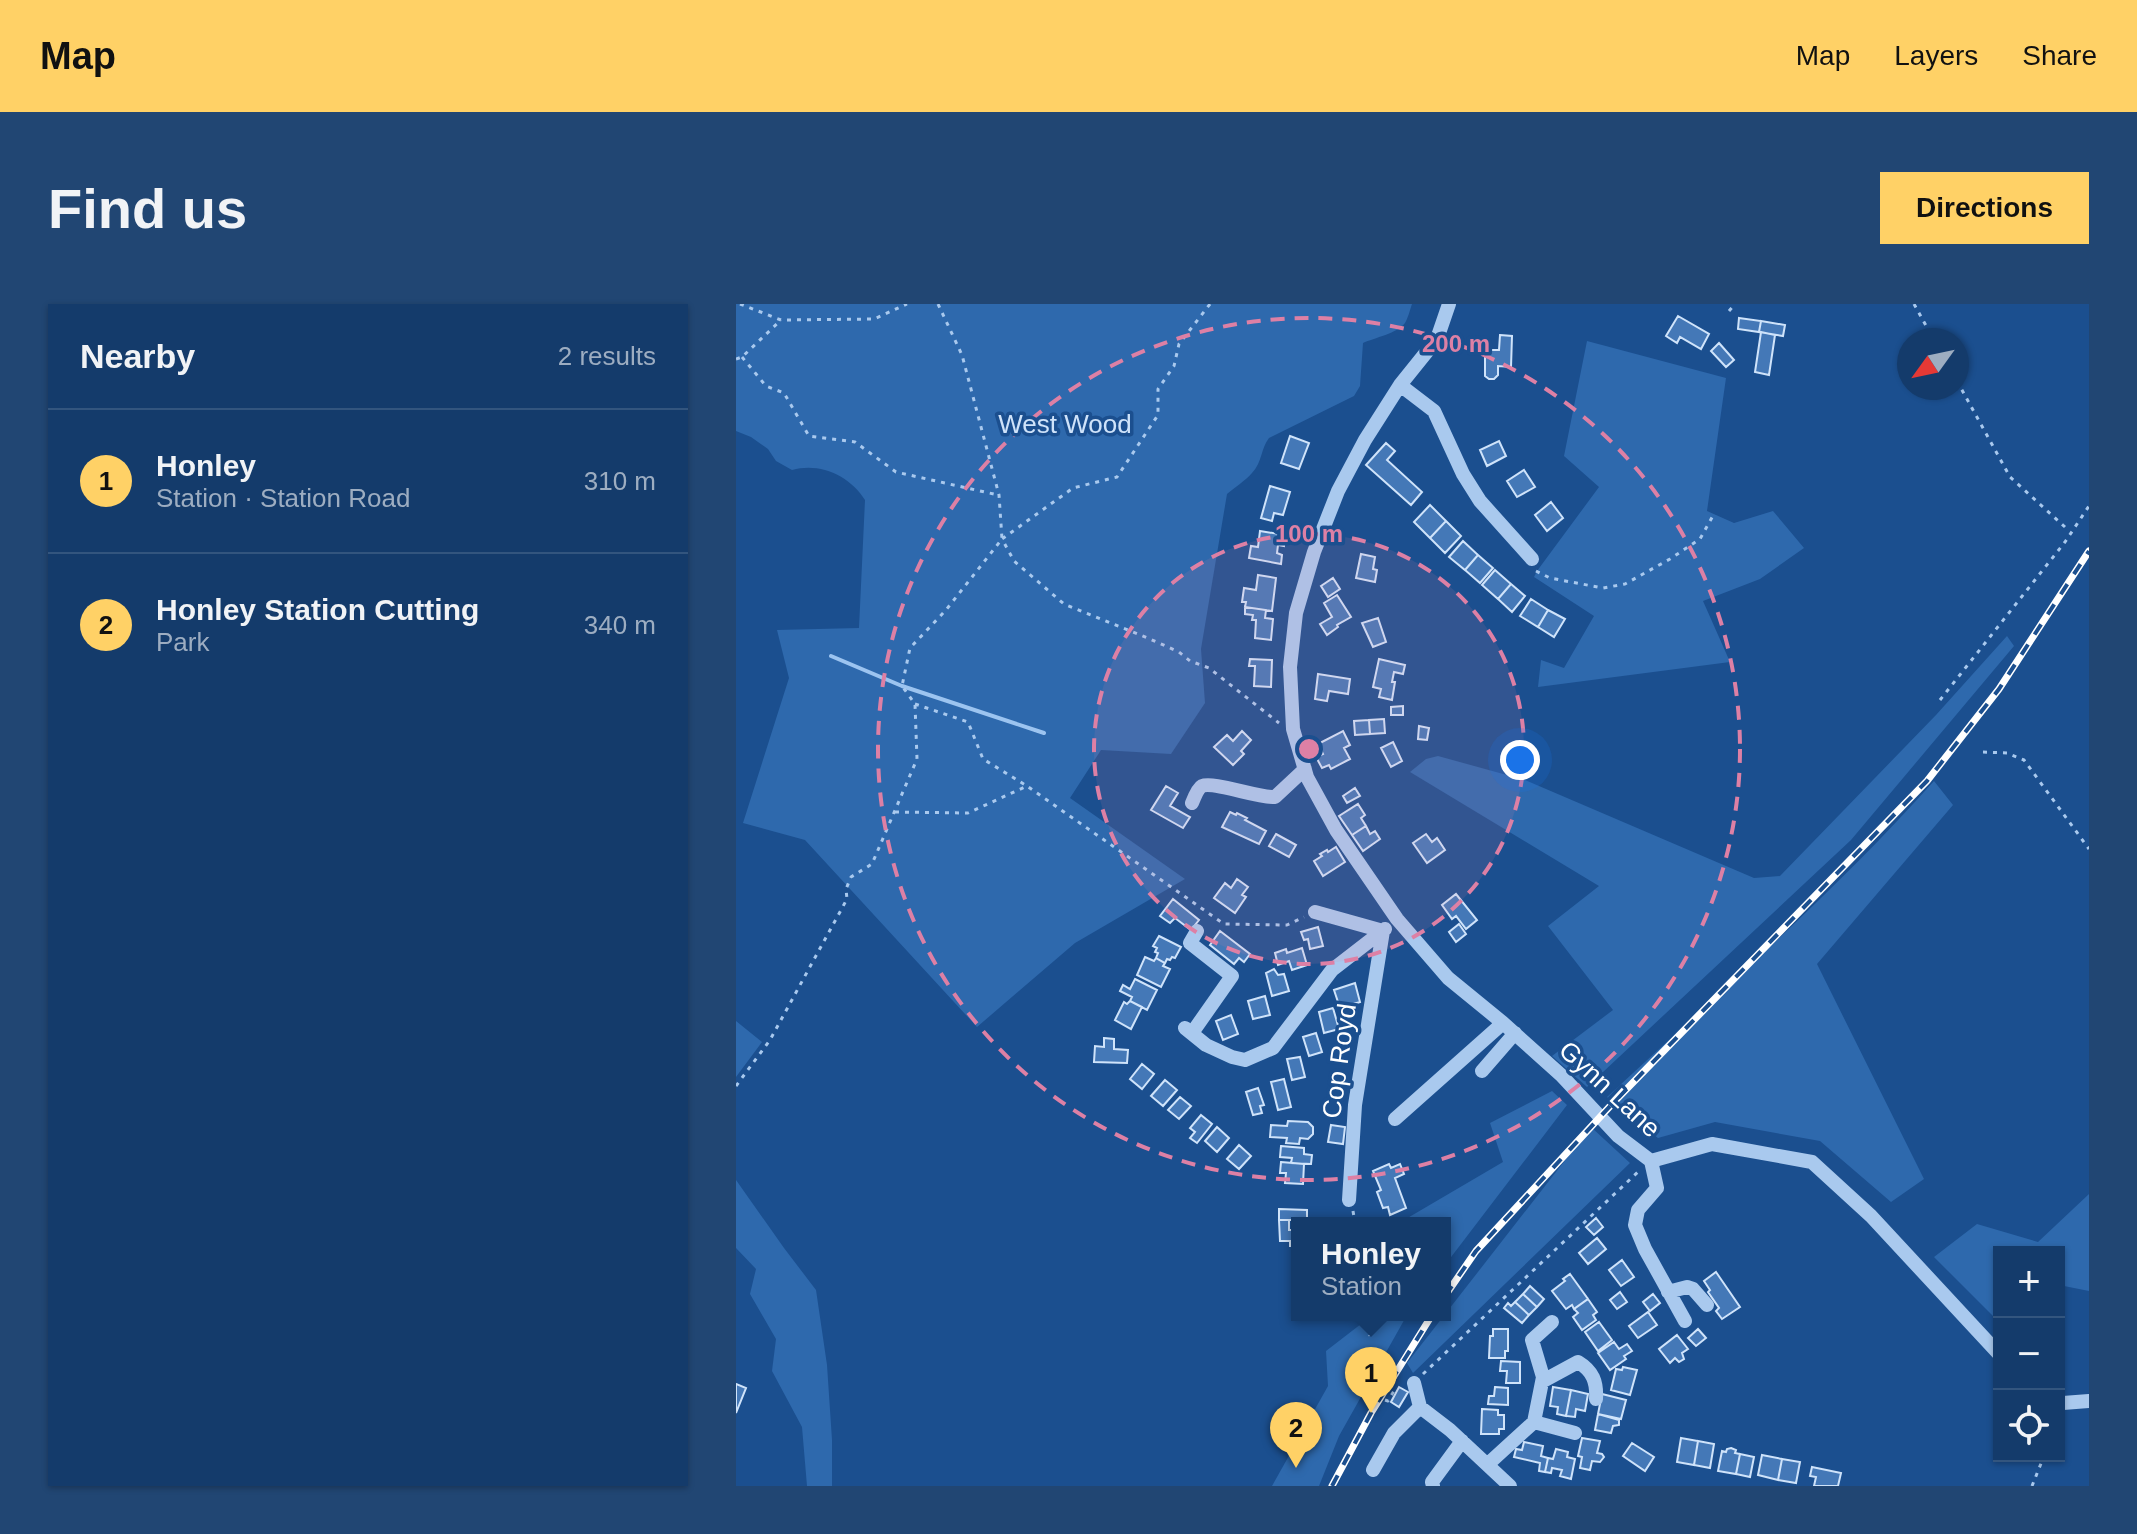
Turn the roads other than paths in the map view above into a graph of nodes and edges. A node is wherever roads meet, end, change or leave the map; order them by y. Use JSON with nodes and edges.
{"nodes":[{"id":1,"x":1449,"y":304,"type":"edge"},
{"id":2,"x":1400,"y":385,"type":"junction"},
{"id":3,"x":1532,"y":559,"type":"road end"},
{"id":4,"x":1305,"y":769,"type":"junction"},
{"id":5,"x":1192,"y":803,"type":"dead end"},
{"id":6,"x":1315,"y":912,"type":"road end"},
{"id":7,"x":1397,"y":919,"type":"junction"},
{"id":8,"x":1197,"y":931,"type":"dead end"},
{"id":9,"x":1383,"y":931,"type":"junction"},
{"id":10,"x":1509,"y":1028,"type":"junction"},
{"id":11,"x":1482,"y":1071,"type":"dead end"},
{"id":12,"x":1395,"y":1119,"type":"dead end"},
{"id":13,"x":1651,"y":1161,"type":"junction"},
{"id":14,"x":1349,"y":1200,"type":"dead end"},
{"id":15,"x":1668,"y":1292,"type":"junction"},
{"id":16,"x":1707,"y":1305,"type":"dead end"},
{"id":17,"x":1685,"y":1321,"type":"dead end"},
{"id":18,"x":1552,"y":1322,"type":"dead end"},
{"id":19,"x":1993,"y":1348,"type":"edge"},
{"id":20,"x":1543,"y":1381,"type":"junction"},
{"id":21,"x":1414,"y":1383,"type":"road end"},
{"id":22,"x":1596,"y":1399,"type":"dead end"},
{"id":23,"x":2089,"y":1401,"type":"edge"},
{"id":24,"x":2065,"y":1403,"type":"edge"},
{"id":25,"x":1420,"y":1407,"type":"junction"},
{"id":26,"x":1534,"y":1422,"type":"junction"},
{"id":27,"x":1575,"y":1433,"type":"dead end"},
{"id":28,"x":1462,"y":1441,"type":"junction"},
{"id":29,"x":1488,"y":1464,"type":"junction"},
{"id":30,"x":1373,"y":1470,"type":"dead end"},
{"id":31,"x":1433,"y":1486,"type":"edge"},
{"id":32,"x":1510,"y":1486,"type":"edge"}],
"edges":[{"from":1,"to":2,"type":"street","name":"Gynn Lane"},
{"from":2,"to":3,"type":"street"},
{"from":2,"to":4,"type":"street","name":"Gynn Lane"},
{"from":4,"to":5,"type":"street"},
{"from":4,"to":7,"type":"street","name":"Gynn Lane"},
{"from":6,"to":9,"type":"street"},
{"from":7,"to":9,"type":"street"},
{"from":7,"to":10,"type":"street","name":"Gynn Lane"},
{"from":8,"to":9,"type":"street"},
{"from":9,"to":14,"type":"street","name":"Cop Royd"},
{"from":10,"to":11,"type":"street"},
{"from":10,"to":12,"type":"street"},
{"from":10,"to":13,"type":"street","name":"Gynn Lane"},
{"from":13,"to":15,"type":"street"},
{"from":13,"to":19,"type":"street","name":"Gynn Lane"},
{"from":15,"to":16,"type":"street"},
{"from":15,"to":17,"type":"street"},
{"from":18,"to":20,"type":"street"},
{"from":20,"to":22,"type":"street"},
{"from":20,"to":26,"type":"street"},
{"from":21,"to":25,"type":"street"},
{"from":23,"to":24,"type":"street"},
{"from":25,"to":28,"type":"street"},
{"from":25,"to":30,"type":"street"},
{"from":26,"to":27,"type":"street"},
{"from":26,"to":29,"type":"street"},
{"from":28,"to":29,"type":"street"},
{"from":28,"to":31,"type":"street"},
{"from":29,"to":32,"type":"street"}]}
